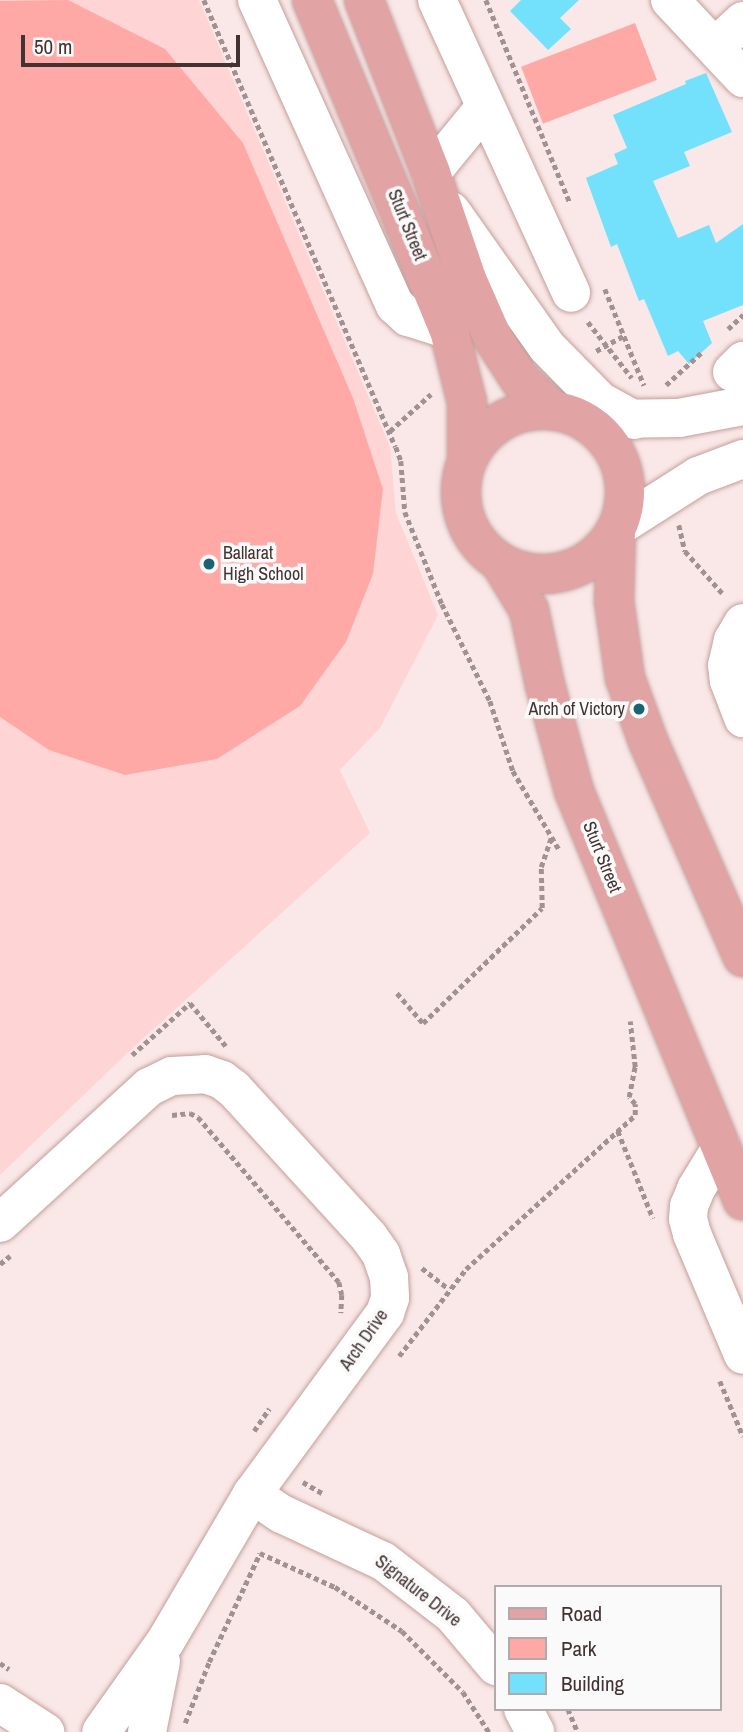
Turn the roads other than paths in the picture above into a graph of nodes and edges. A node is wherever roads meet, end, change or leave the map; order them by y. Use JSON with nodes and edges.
{"nodes":[{"id":1,"x":257,"y":0,"type":"edge"},
{"id":2,"x":312,"y":0,"type":"edge"},
{"id":3,"x":364,"y":0,"type":"edge"},
{"id":4,"x":437,"y":0,"type":"edge"},
{"id":5,"x":670,"y":0,"type":"edge"},
{"id":6,"x":743,"y":21,"type":"edge"},
{"id":7,"x":715,"y":47,"type":"junction"},
{"id":8,"x":743,"y":78,"type":"edge"},
{"id":9,"x":485,"y":107,"type":"junction"},
{"id":10,"x":433,"y":181,"type":"junction"},
{"id":11,"x":587,"y":288,"type":"road end"},
{"id":12,"x":449,"y":330,"type":"junction"},
{"id":13,"x":731,"y":363,"type":"edge"},
{"id":14,"x":639,"y":403,"type":"junction"},
{"id":15,"x":565,"y":414,"type":"junction"},
{"id":16,"x":467,"y":458,"type":"junction"},
{"id":17,"x":743,"y":459,"type":"edge"},
{"id":18,"x":617,"y":529,"type":"junction"},
{"id":19,"x":500,"y":562,"type":"junction"},
{"id":20,"x":737,"y":635,"type":"edge"},
{"id":21,"x":743,"y":718,"type":"edge"},
{"id":22,"x":743,"y":957,"type":"edge"},
{"id":23,"x":721,"y":1148,"type":"junction"},
{"id":24,"x":743,"y":1200,"type":"edge"},
{"id":25,"x":10,"y":1235,"type":"edge"},
{"id":26,"x":743,"y":1354,"type":"edge"},
{"id":27,"x":252,"y":1494,"type":"junction"},
{"id":28,"x":165,"y":1643,"type":"junction"},
{"id":29,"x":494,"y":1664,"type":"edge"},
{"id":30,"x":6,"y":1687,"type":"edge"},
{"id":31,"x":524,"y":1711,"type":"edge"},
{"id":32,"x":0,"y":1726,"type":"edge"},
{"id":33,"x":5,"y":1732,"type":"edge"},
{"id":34,"x":45,"y":1732,"type":"edge"},
{"id":35,"x":101,"y":1732,"type":"edge"},
{"id":36,"x":148,"y":1732,"type":"edge"},
{"id":37,"x":536,"y":1732,"type":"edge"}],
"edges":[{"from":1,"to":12,"type":"street"},
{"from":2,"to":12,"type":"main road","name":"Sturt Street"},
{"from":3,"to":10,"type":"main road"},
{"from":4,"to":9,"type":"street"},
{"from":5,"to":7,"type":"street"},
{"from":6,"to":7,"type":"street"},
{"from":7,"to":8,"type":"street"},
{"from":9,"to":10,"type":"street"},
{"from":9,"to":11,"type":"street"},
{"from":10,"to":14,"type":"street"},
{"from":10,"to":15,"type":"main road"},
{"from":12,"to":16,"type":"main road","name":"Sturt Street"},
{"from":13,"to":14,"type":"street"},
{"from":14,"to":15,"type":"street"},
{"from":15,"to":16,"type":"main road"},
{"from":15,"to":18,"type":"main road"},
{"from":16,"to":19,"type":"main road"},
{"from":17,"to":18,"type":"street"},
{"from":18,"to":19,"type":"main road"},
{"from":18,"to":22,"type":"main road"},
{"from":19,"to":23,"type":"main road","name":"Sturt Street"},
{"from":20,"to":21,"type":"street"},
{"from":23,"to":24,"type":"main road","name":"Sturt Street"},
{"from":23,"to":26,"type":"street"},
{"from":25,"to":27,"type":"street","name":"Arch Drive"},
{"from":27,"to":28,"type":"street","name":"Arch Drive"},
{"from":27,"to":29,"type":"street","name":"Signature Drive"},
{"from":28,"to":35,"type":"street","name":"Arch Drive"},
{"from":28,"to":36,"type":"street","name":"Arch Drive"},
{"from":30,"to":34,"type":"street"},
{"from":31,"to":37,"type":"street"},
{"from":32,"to":33,"type":"street"}]}
